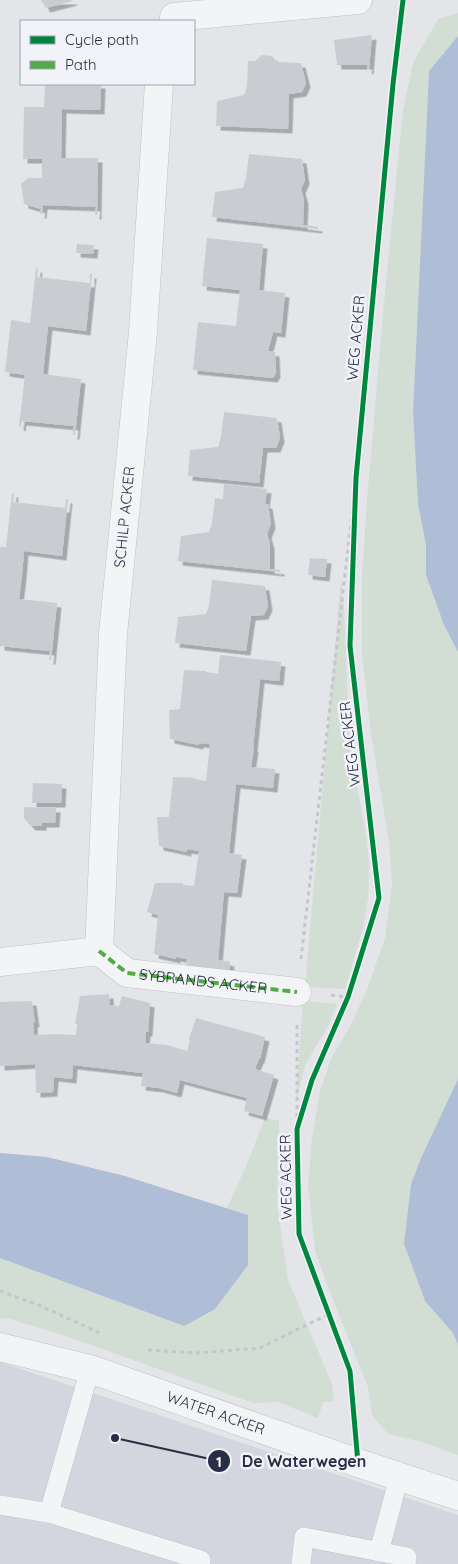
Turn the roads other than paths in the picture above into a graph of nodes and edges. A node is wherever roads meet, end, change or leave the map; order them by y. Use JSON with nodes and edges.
{"nodes":[{"id":1,"x":358,"y":0,"type":"edge"},
{"id":2,"x":174,"y":13,"type":"edge"},
{"id":3,"x":159,"y":85,"type":"edge"},
{"id":4,"x":99,"y":950,"type":"junction"},
{"id":5,"x":0,"y":962,"type":"edge"},
{"id":6,"x":297,"y":992,"type":"road end"},
{"id":7,"x":0,"y":1347,"type":"edge"},
{"id":8,"x":90,"y":1369,"type":"junction"},
{"id":9,"x":400,"y":1477,"type":"junction"},
{"id":10,"x":458,"y":1496,"type":"edge"},
{"id":11,"x":0,"y":1505,"type":"edge"},
{"id":12,"x":49,"y":1513,"type":"junction"},
{"id":13,"x":379,"y":1552,"type":"junction"},
{"id":14,"x":200,"y":1564,"type":"edge"},
{"id":15,"x":301,"y":1564,"type":"edge"},
{"id":16,"x":406,"y":1564,"type":"edge"}],
"edges":[{"from":1,"to":2,"type":"street"},
{"from":3,"to":4,"type":"street","name":"SCHILP ACKER"},
{"from":4,"to":5,"type":"street"},
{"from":4,"to":6,"type":"street","name":"SYBRANDS ACKER"},
{"from":7,"to":8,"type":"street","name":"WATER ACKER"},
{"from":8,"to":9,"type":"street","name":"WATER ACKER"},
{"from":8,"to":12,"type":"lane"},
{"from":9,"to":10,"type":"street","name":"WATER ACKER"},
{"from":9,"to":13,"type":"lane"},
{"from":11,"to":12,"type":"lane"},
{"from":12,"to":14,"type":"lane"},
{"from":13,"to":15,"type":"lane"},
{"from":13,"to":16,"type":"lane"}]}
